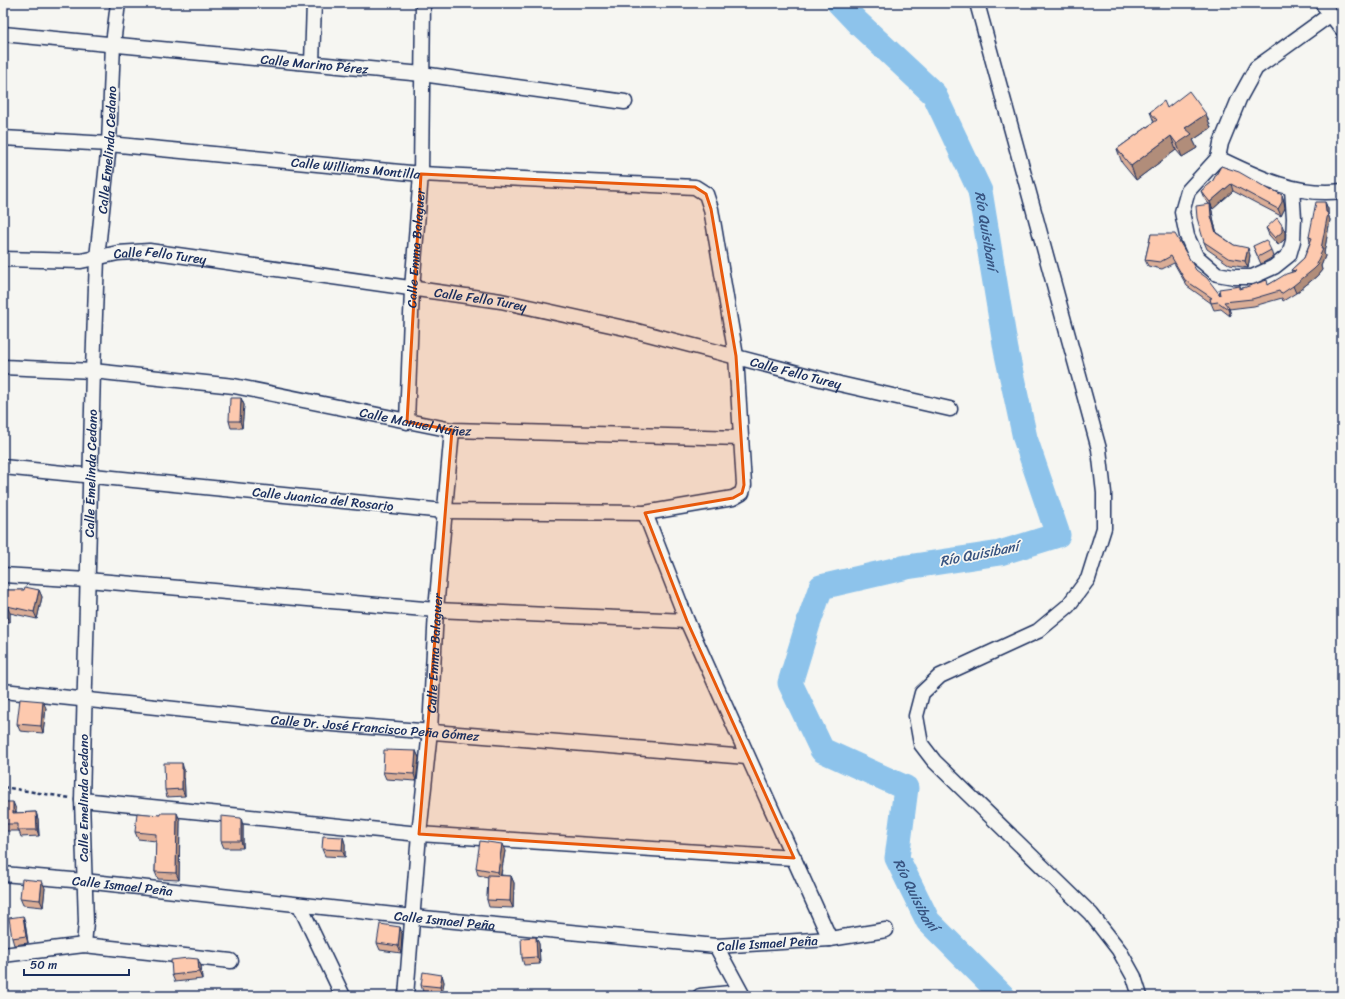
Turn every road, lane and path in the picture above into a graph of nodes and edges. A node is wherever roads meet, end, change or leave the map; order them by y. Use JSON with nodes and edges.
{"nodes":[{"id":1,"x":118,"y":3,"type":"edge"},
{"id":2,"x":314,"y":3,"type":"edge"},
{"id":3,"x":423,"y":3,"type":"edge"},
{"id":4,"x":977,"y":3,"type":"edge"},
{"id":5,"x":1322,"y":3,"type":"edge"},
{"id":6,"x":1331,"y":14,"type":"junction"},
{"id":7,"x":1342,"y":29,"type":"edge"},
{"id":8,"x":3,"y":34,"type":"edge"},
{"id":9,"x":113,"y":44,"type":"junction"},
{"id":10,"x":312,"y":63,"type":"junction"},
{"id":11,"x":422,"y":74,"type":"junction"},
{"id":12,"x":625,"y":102,"type":"dead end"},
{"id":13,"x":3,"y":138,"type":"edge"},
{"id":14,"x":109,"y":144,"type":"junction"},
{"id":15,"x":1218,"y":158,"type":"junction"},
{"id":16,"x":421,"y":174,"type":"junction"},
{"id":17,"x":1292,"y":189,"type":"junction"},
{"id":18,"x":1342,"y":191,"type":"edge"},
{"id":19,"x":97,"y":258,"type":"junction"},
{"id":20,"x":3,"y":259,"type":"edge"},
{"id":21,"x":412,"y":289,"type":"junction"},
{"id":22,"x":736,"y":356,"type":"junction"},
{"id":23,"x":3,"y":367,"type":"edge"},
{"id":24,"x":93,"y":371,"type":"junction"},
{"id":25,"x":950,"y":409,"type":"dead end"},
{"id":26,"x":407,"y":422,"type":"junction"},
{"id":27,"x":452,"y":430,"type":"junction"},
{"id":28,"x":741,"y":438,"type":"junction"},
{"id":29,"x":3,"y":467,"type":"edge"},
{"id":30,"x":90,"y":476,"type":"junction"},
{"id":31,"x":444,"y":511,"type":"junction"},
{"id":32,"x":645,"y":513,"type":"junction"},
{"id":33,"x":3,"y":575,"type":"edge"},
{"id":34,"x":87,"y":580,"type":"junction"},
{"id":35,"x":436,"y":610,"type":"junction"},
{"id":36,"x":687,"y":621,"type":"junction"},
{"id":37,"x":3,"y":691,"type":"edge"},
{"id":38,"x":84,"y":698,"type":"junction"},
{"id":39,"x":430,"y":731,"type":"junction"},
{"id":40,"x":747,"y":757,"type":"junction"},
{"id":41,"x":3,"y":788,"type":"edge"},
{"id":42,"x":82,"y":800,"type":"junction"},
{"id":43,"x":419,"y":834,"type":"junction"},
{"id":44,"x":794,"y":858,"type":"junction"},
{"id":45,"x":3,"y":874,"type":"edge"},
{"id":46,"x":84,"y":881,"type":"junction"},
{"id":47,"x":300,"y":906,"type":"junction"},
{"id":48,"x":413,"y":917,"type":"junction"},
{"id":49,"x":886,"y":930,"type":"dead end"},
{"id":50,"x":830,"y":939,"type":"junction"},
{"id":51,"x":84,"y":945,"type":"junction"},
{"id":52,"x":716,"y":946,"type":"junction"},
{"id":53,"x":3,"y":955,"type":"edge"},
{"id":54,"x":231,"y":961,"type":"dead end"},
{"id":55,"x":742,"y":994,"type":"edge"},
{"id":56,"x":343,"y":996,"type":"edge"},
{"id":57,"x":406,"y":996,"type":"edge"},
{"id":58,"x":700,"y":996,"type":"edge"},
{"id":59,"x":1140,"y":996,"type":"edge"}],
"edges":[{"from":1,"to":9,"type":"street","name":"Calle Emelinda Cedano"},
{"from":2,"to":10,"type":"street"},
{"from":3,"to":11,"type":"street","name":"Calle Emma Balaguer"},
{"from":4,"to":59,"type":"street"},
{"from":5,"to":6,"type":"street"},
{"from":6,"to":7,"type":"street"},
{"from":6,"to":15,"type":"street"},
{"from":8,"to":9,"type":"street","name":"Calle Marino Pérez"},
{"from":9,"to":10,"type":"street","name":"Calle Marino Pérez"},
{"from":9,"to":14,"type":"street","name":"Calle Emelinda Cedano"},
{"from":10,"to":11,"type":"street","name":"Calle Marino Pérez"},
{"from":11,"to":12,"type":"street","name":"Calle Marino Pérez"},
{"from":11,"to":16,"type":"street","name":"Calle Emma Balaguer"},
{"from":13,"to":14,"type":"street","name":"Calle Williams Montilla"},
{"from":14,"to":16,"type":"street","name":"Calle Williams Montilla"},
{"from":14,"to":19,"type":"street","name":"Calle Emelinda Cedano"},
{"from":15,"to":17,"type":"street"},
{"from":15,"to":17,"type":"street"},
{"from":16,"to":21,"type":"street","name":"Calle Emma Balaguer"},
{"from":16,"to":22,"type":"street","name":"Calle Williams Montilla"},
{"from":17,"to":18,"type":"street"},
{"from":19,"to":20,"type":"street","name":"Calle Fello Turey"},
{"from":19,"to":21,"type":"street","name":"Calle Fello Turey"},
{"from":19,"to":24,"type":"street","name":"Calle Emelinda Cedano"},
{"from":21,"to":22,"type":"street","name":"Calle Fello Turey"},
{"from":21,"to":26,"type":"street","name":"Calle Emma Balaguer"},
{"from":22,"to":25,"type":"street","name":"Calle Fello Turey"},
{"from":22,"to":28,"type":"street"},
{"from":23,"to":24,"type":"street","name":"Calle Manuel Núñez"},
{"from":24,"to":26,"type":"street","name":"Calle Manuel Núñez"},
{"from":24,"to":30,"type":"street","name":"Calle Emelinda Cedano"},
{"from":26,"to":27,"type":"street","name":"Calle Manuel Núñez"},
{"from":27,"to":28,"type":"street","name":"Calle Manuel Núñez"},
{"from":27,"to":31,"type":"street","name":"Calle Emma Balaguer"},
{"from":28,"to":32,"type":"street","name":"Calle Juanica del Rosario"},
{"from":29,"to":30,"type":"street","name":"Calle Juanica del Rosario"},
{"from":30,"to":31,"type":"street","name":"Calle Juanica del Rosario"},
{"from":30,"to":34,"type":"street","name":"Calle Emelinda Cedano"},
{"from":31,"to":32,"type":"street","name":"Calle Juanica del Rosario"},
{"from":31,"to":35,"type":"street","name":"Calle Emma Balaguer"},
{"from":32,"to":36,"type":"street"},
{"from":33,"to":34,"type":"street"},
{"from":34,"to":35,"type":"street"},
{"from":34,"to":38,"type":"street","name":"Calle Emelinda Cedano"},
{"from":35,"to":36,"type":"street"},
{"from":35,"to":39,"type":"street","name":"Calle Emma Balaguer"},
{"from":36,"to":40,"type":"street"},
{"from":37,"to":38,"type":"street","name":"Calle Dr. José Francisco Peña Gómez"},
{"from":38,"to":39,"type":"street","name":"Calle Dr. José Francisco Peña Gómez"},
{"from":38,"to":42,"type":"street","name":"Calle Emelinda Cedano"},
{"from":39,"to":40,"type":"street","name":"Calle Dr. José Francisco Peña Gómez"},
{"from":39,"to":43,"type":"street","name":"Calle Emma Balaguer"},
{"from":40,"to":44,"type":"street"},
{"from":41,"to":42,"type":"path"},
{"from":42,"to":43,"type":"street"},
{"from":42,"to":46,"type":"street","name":"Calle Emelinda Cedano"},
{"from":43,"to":44,"type":"street"},
{"from":43,"to":48,"type":"street","name":"Calle Emma Balaguer"},
{"from":44,"to":50,"type":"street"},
{"from":45,"to":46,"type":"street","name":"Calle Ismael Peña"},
{"from":46,"to":47,"type":"street","name":"Calle Ismael Peña"},
{"from":46,"to":51,"type":"street","name":"Calle Emelinda Cedano"},
{"from":47,"to":48,"type":"street","name":"Calle Ismael Peña"},
{"from":47,"to":56,"type":"street"},
{"from":48,"to":52,"type":"street","name":"Calle Ismael Peña"},
{"from":48,"to":57,"type":"street","name":"Calle Emma Balaguer"},
{"from":49,"to":50,"type":"street","name":"Calle Ismael Peña"},
{"from":50,"to":52,"type":"street","name":"Calle Ismael Peña"},
{"from":51,"to":53,"type":"street"},
{"from":51,"to":54,"type":"street"},
{"from":52,"to":55,"type":"street"},
{"from":55,"to":58,"type":"street"}]}
